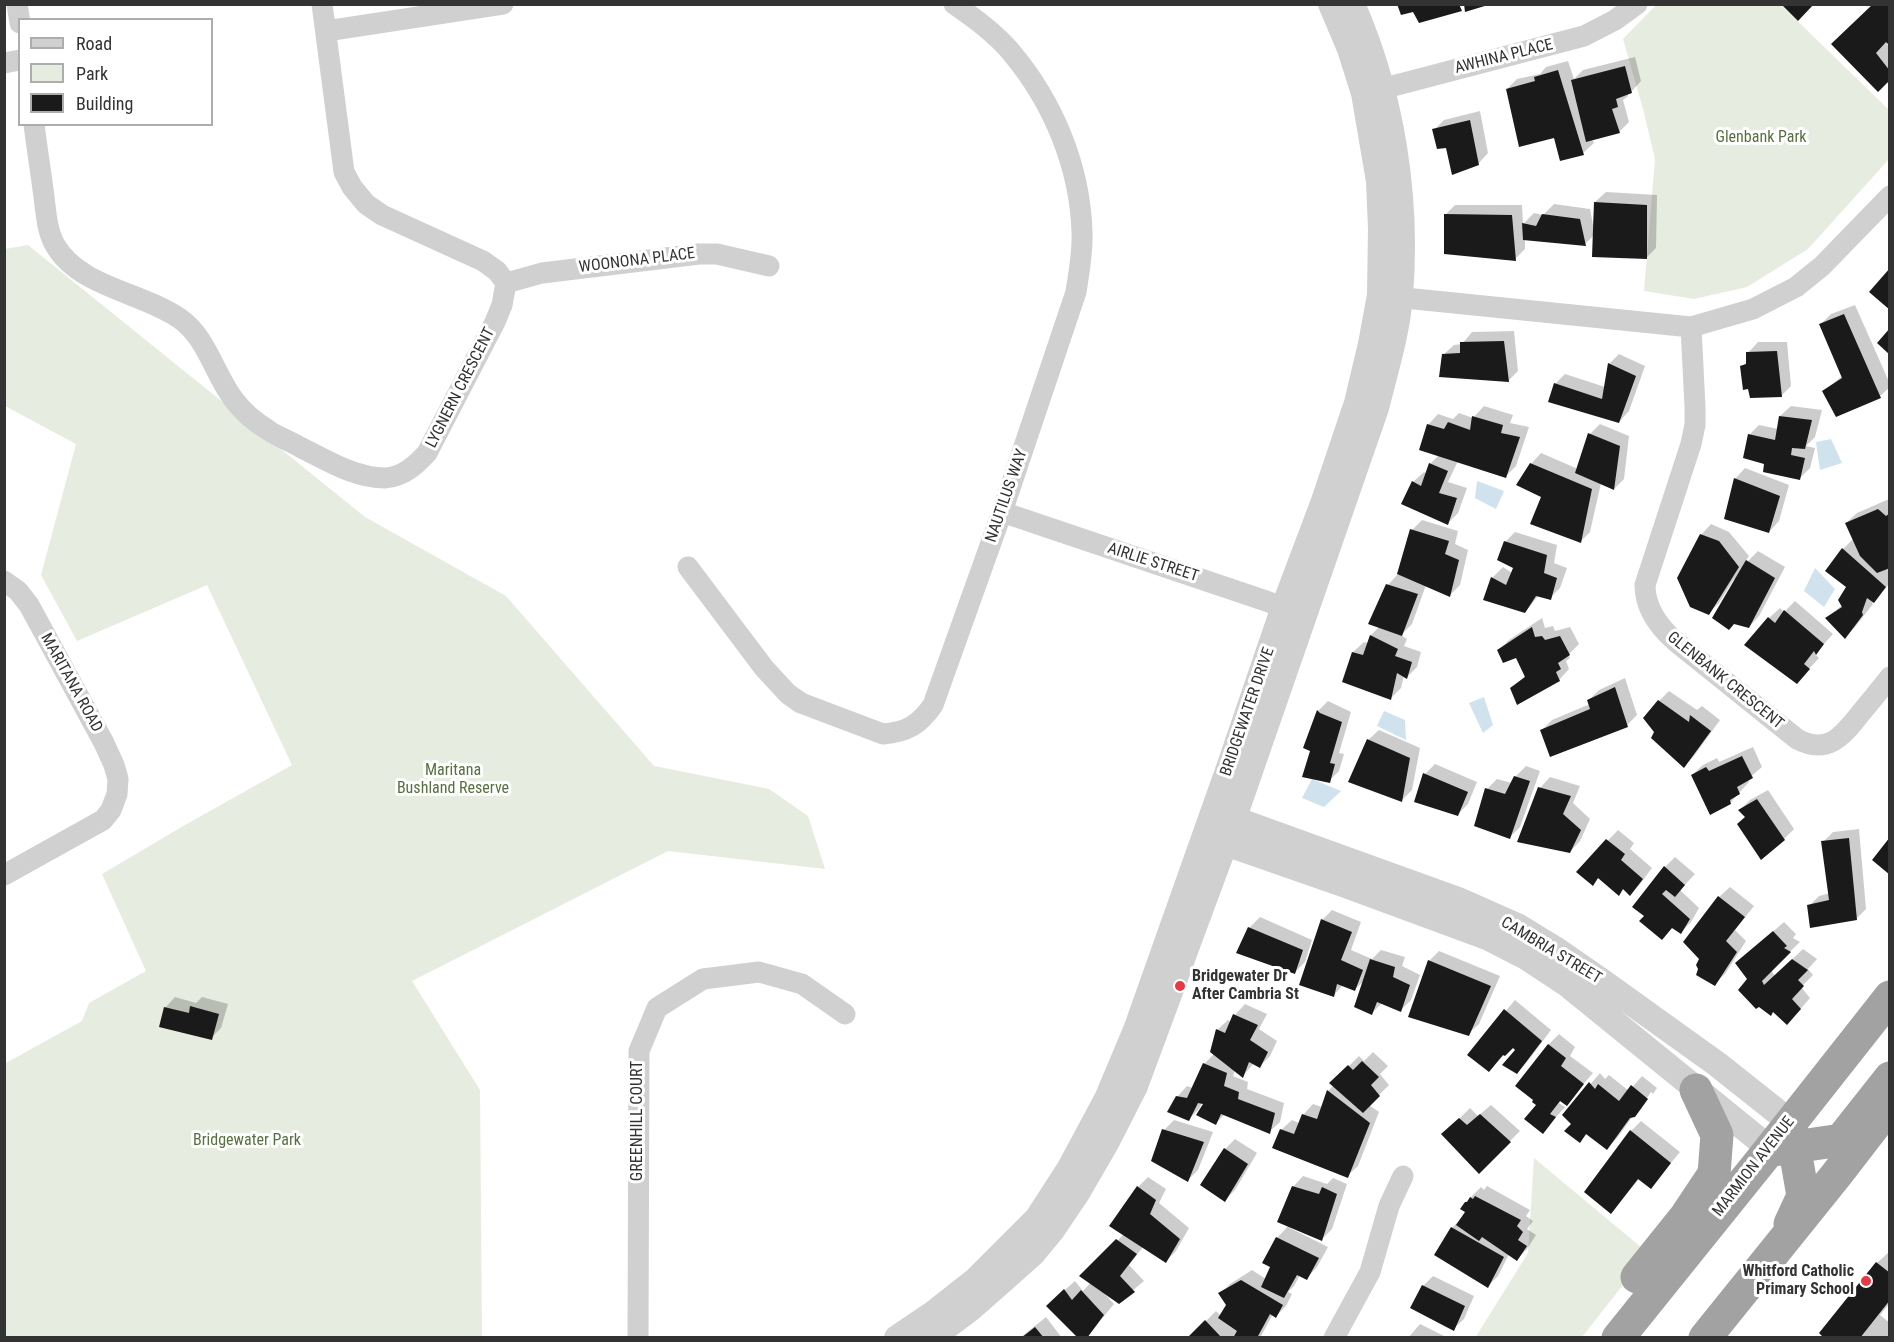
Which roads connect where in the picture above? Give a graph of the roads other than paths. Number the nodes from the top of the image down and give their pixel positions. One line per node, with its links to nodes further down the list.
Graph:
1 (322, 4): 7 (street)
2 (503, 4): 7 (street)
3 (954, 4): 15 (street, NAUTILUS WAY)
4 (1331, 4): 8 (street, BRIDGEWATER DRIVE)
5 (1352, 4): 8 (street, BRIDGEWATER DRIVE)
6 (1637, 4): 8 (street, AWHINA PLACE)
7 (326, 31): 12 (street)
8 (1372, 91): 13 (street, BRIDGEWATER DRIVE)
9 (34, 126): 12 (street, LYGNERN CRESCENT)
10 (1890, 196): 14 (street)
11 (769, 266): 12 (street, WOONONA PLACE)
12 (506, 283)
13 (1390, 296): 14 (street); 18 (street, BRIDGEWATER DRIVE)
14 (1691, 327): 19 (street, GLENBANK CRESCENT)
15 (1002, 512): 16 (street, NAUTILUS WAY); 18 (street, AIRLIE STREET)
16 (688, 567)
17 (4, 581): 22 (street, MARITANA ROAD)
18 (1293, 611): 20 (street, BRIDGEWATER DRIVE)
19 (1890, 677)
20 (1223, 815): 21 (street, BRIDGEWATER DRIVE); 28 (street, CAMBRIA STREET)
21 (1215, 839): 26 (street, CAMBRIA STREET); 32 (street, BRIDGEWATER DRIVE); 33 (street, BRIDGEWATER DRIVE)
22 (4, 875)
23 (1890, 997): 28 (highway, MARMION AVENUE)
24 (845, 1014): 31 (street, GREENHILL COURT)
25 (1890, 1078): 28 (highway)
26 (1696, 1090): 28 (street, CAMBRIA STREET); 35 (highway)
27 (1890, 1105): 30 (highway)
28 (1782, 1142): 30 (highway); 36 (highway, MARMION AVENUE)
29 (1403, 1176): 34 (street)
30 (1778, 1248): 37 (highway)
31 (638, 1338)
32 (897, 1338)
33 (932, 1338)
34 (1334, 1338)
35 (1608, 1338)
36 (1618, 1338)
37 (1706, 1338)

